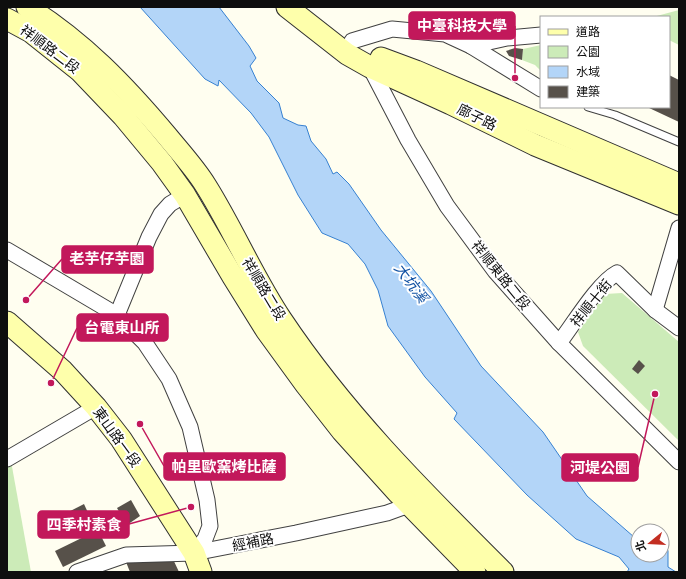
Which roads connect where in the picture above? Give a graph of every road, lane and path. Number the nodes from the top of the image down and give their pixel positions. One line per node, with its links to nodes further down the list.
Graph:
1 (27, 7): 25 (street, 祥順路二段)
2 (287, 7): 7 (street, 廍子路)
3 (306, 7): 7 (street, 廍子路)
4 (7, 19): 13 (street, 祥順路二段)
5 (540, 34): 6 (street)
6 (471, 46): 7 (street); 9 (street)
7 (350, 48): 8 (street, 廍子路)
8 (374, 62): 12 (street, 廍子路); 14 (street, 廍子路); 21 (street, 祥順東路二段)
9 (540, 89)
10 (591, 108): 11 (lane)
11 (679, 142)
12 (679, 184)
13 (185, 195): 18 (street); 25 (street, 祥順路二段)
14 (679, 204)
15 (679, 228): 17 (street)
16 (7, 250): 18 (street)
17 (655, 310): 20 (street, 祥順十街); 21 (street, 祥順十街)
18 (117, 315): 26 (street)
19 (7, 322): 22 (street, 東山路一段)
20 (679, 328)
21 (559, 343): 24 (street, 祥順東路二段)
22 (96, 407): 23 (street); 26 (street, 東山路一段)
23 (7, 459)
24 (679, 462)
25 (416, 499): 26 (street, 經補路); 28 (street, 祥順路二段); 29 (street, 祥順路二段)
26 (197, 563): 27 (street, 經補路)
27 (77, 572)
28 (475, 572)
29 (503, 572)

